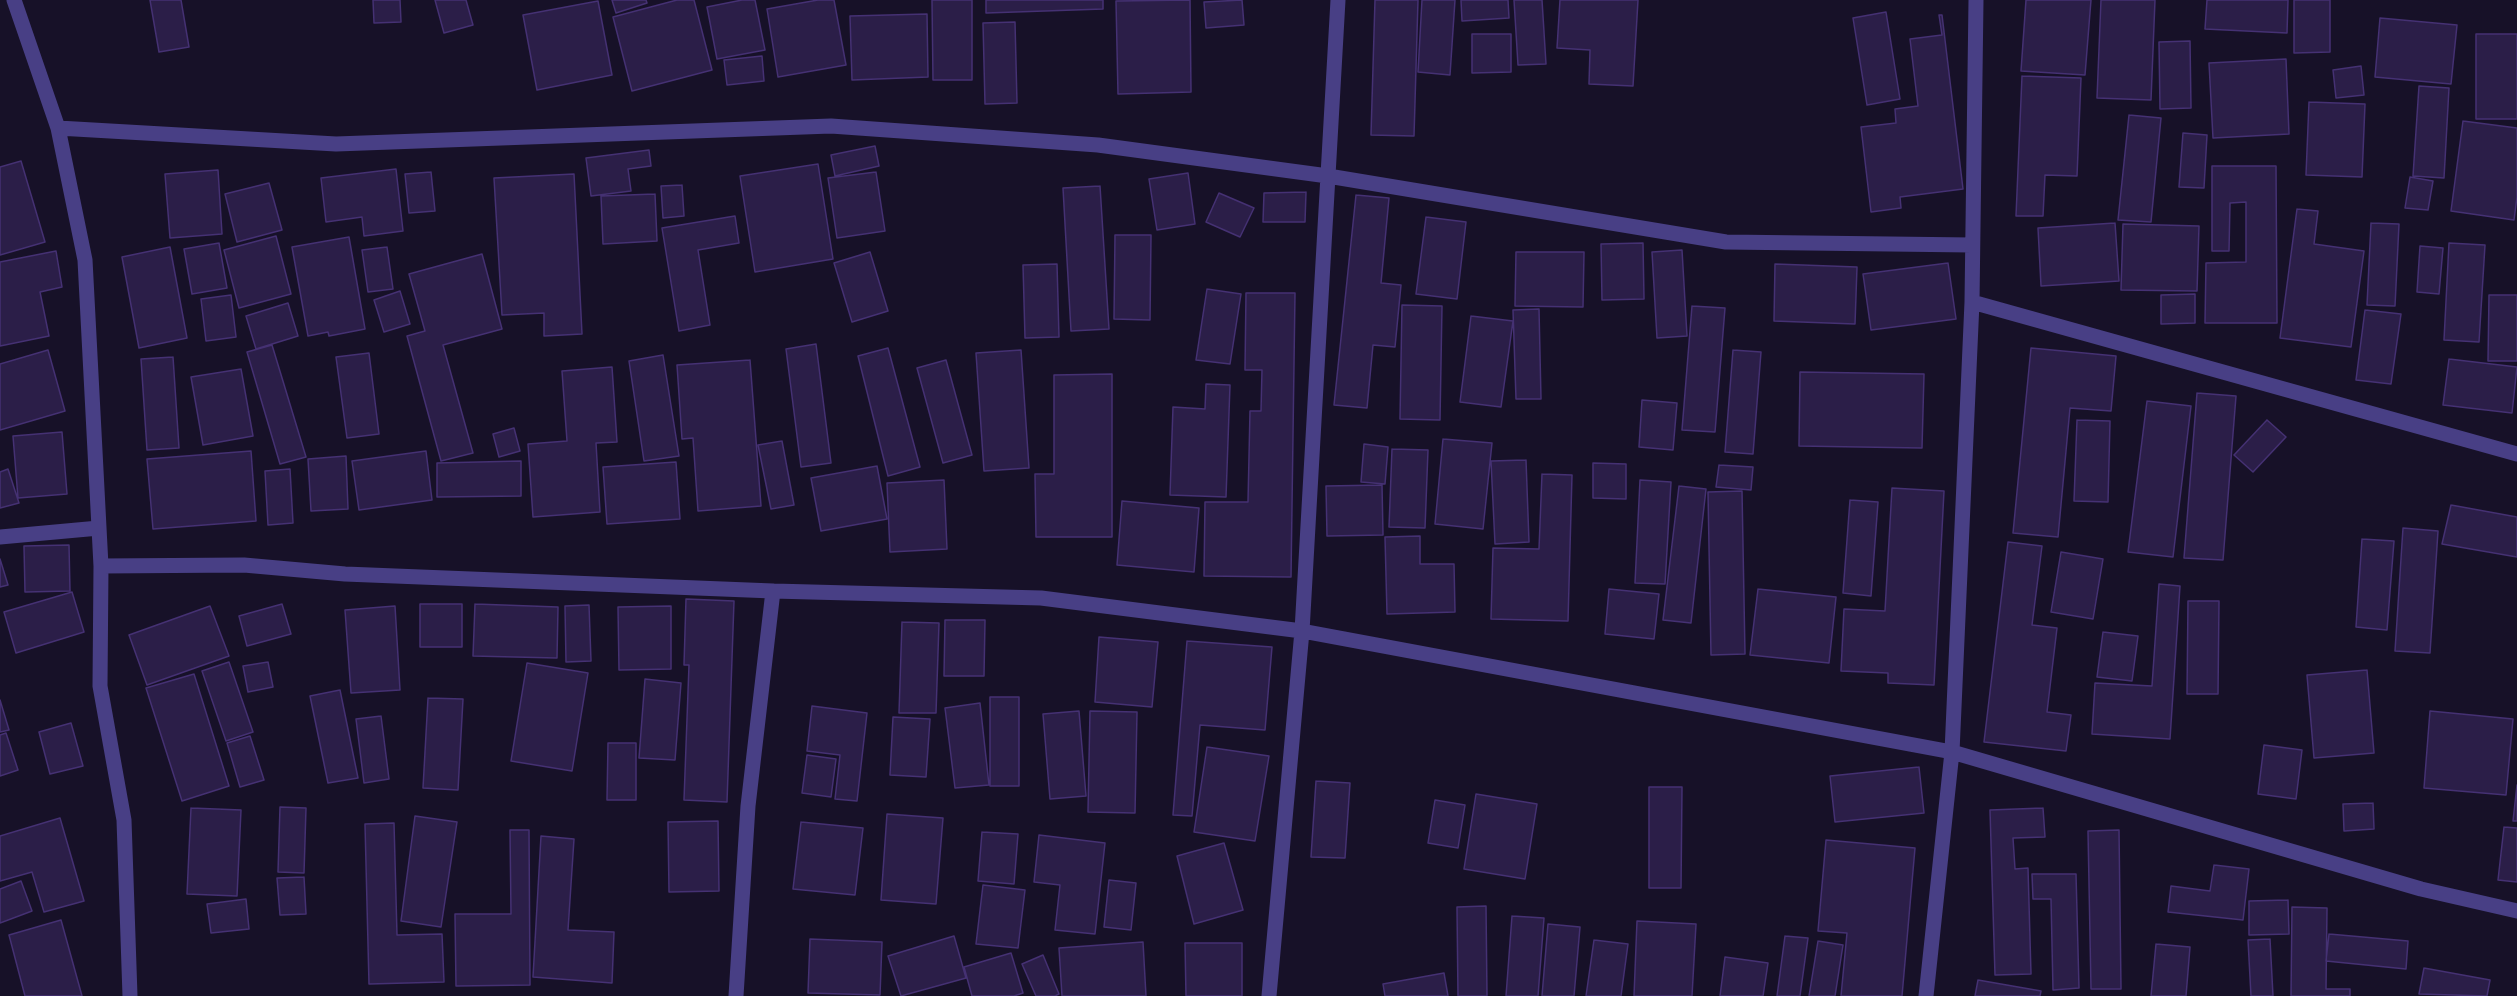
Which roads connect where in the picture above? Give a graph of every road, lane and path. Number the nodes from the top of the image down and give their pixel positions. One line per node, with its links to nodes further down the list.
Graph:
1 (14, 0): 4 (street)
2 (1338, 0): 5 (street)
3 (1976, 0): 6 (street)
4 (58, 128): 5 (street); 9 (street)
5 (1328, 176): 6 (street); 13 (street)
6 (1972, 246): 7 (street)
7 (1972, 302): 8 (street); 14 (street)
8 (2517, 454)
9 (99, 528): 10 (street); 11 (street)
10 (0, 537)
11 (101, 566): 12 (street); 16 (street)
12 (773, 591): 13 (street); 17 (street)
13 (1302, 630): 14 (street); 18 (street)
14 (1952, 752): 15 (street); 19 (street)
15 (2517, 912)
16 (130, 996)
17 (736, 996)
18 (1269, 996)
19 (1926, 996)

